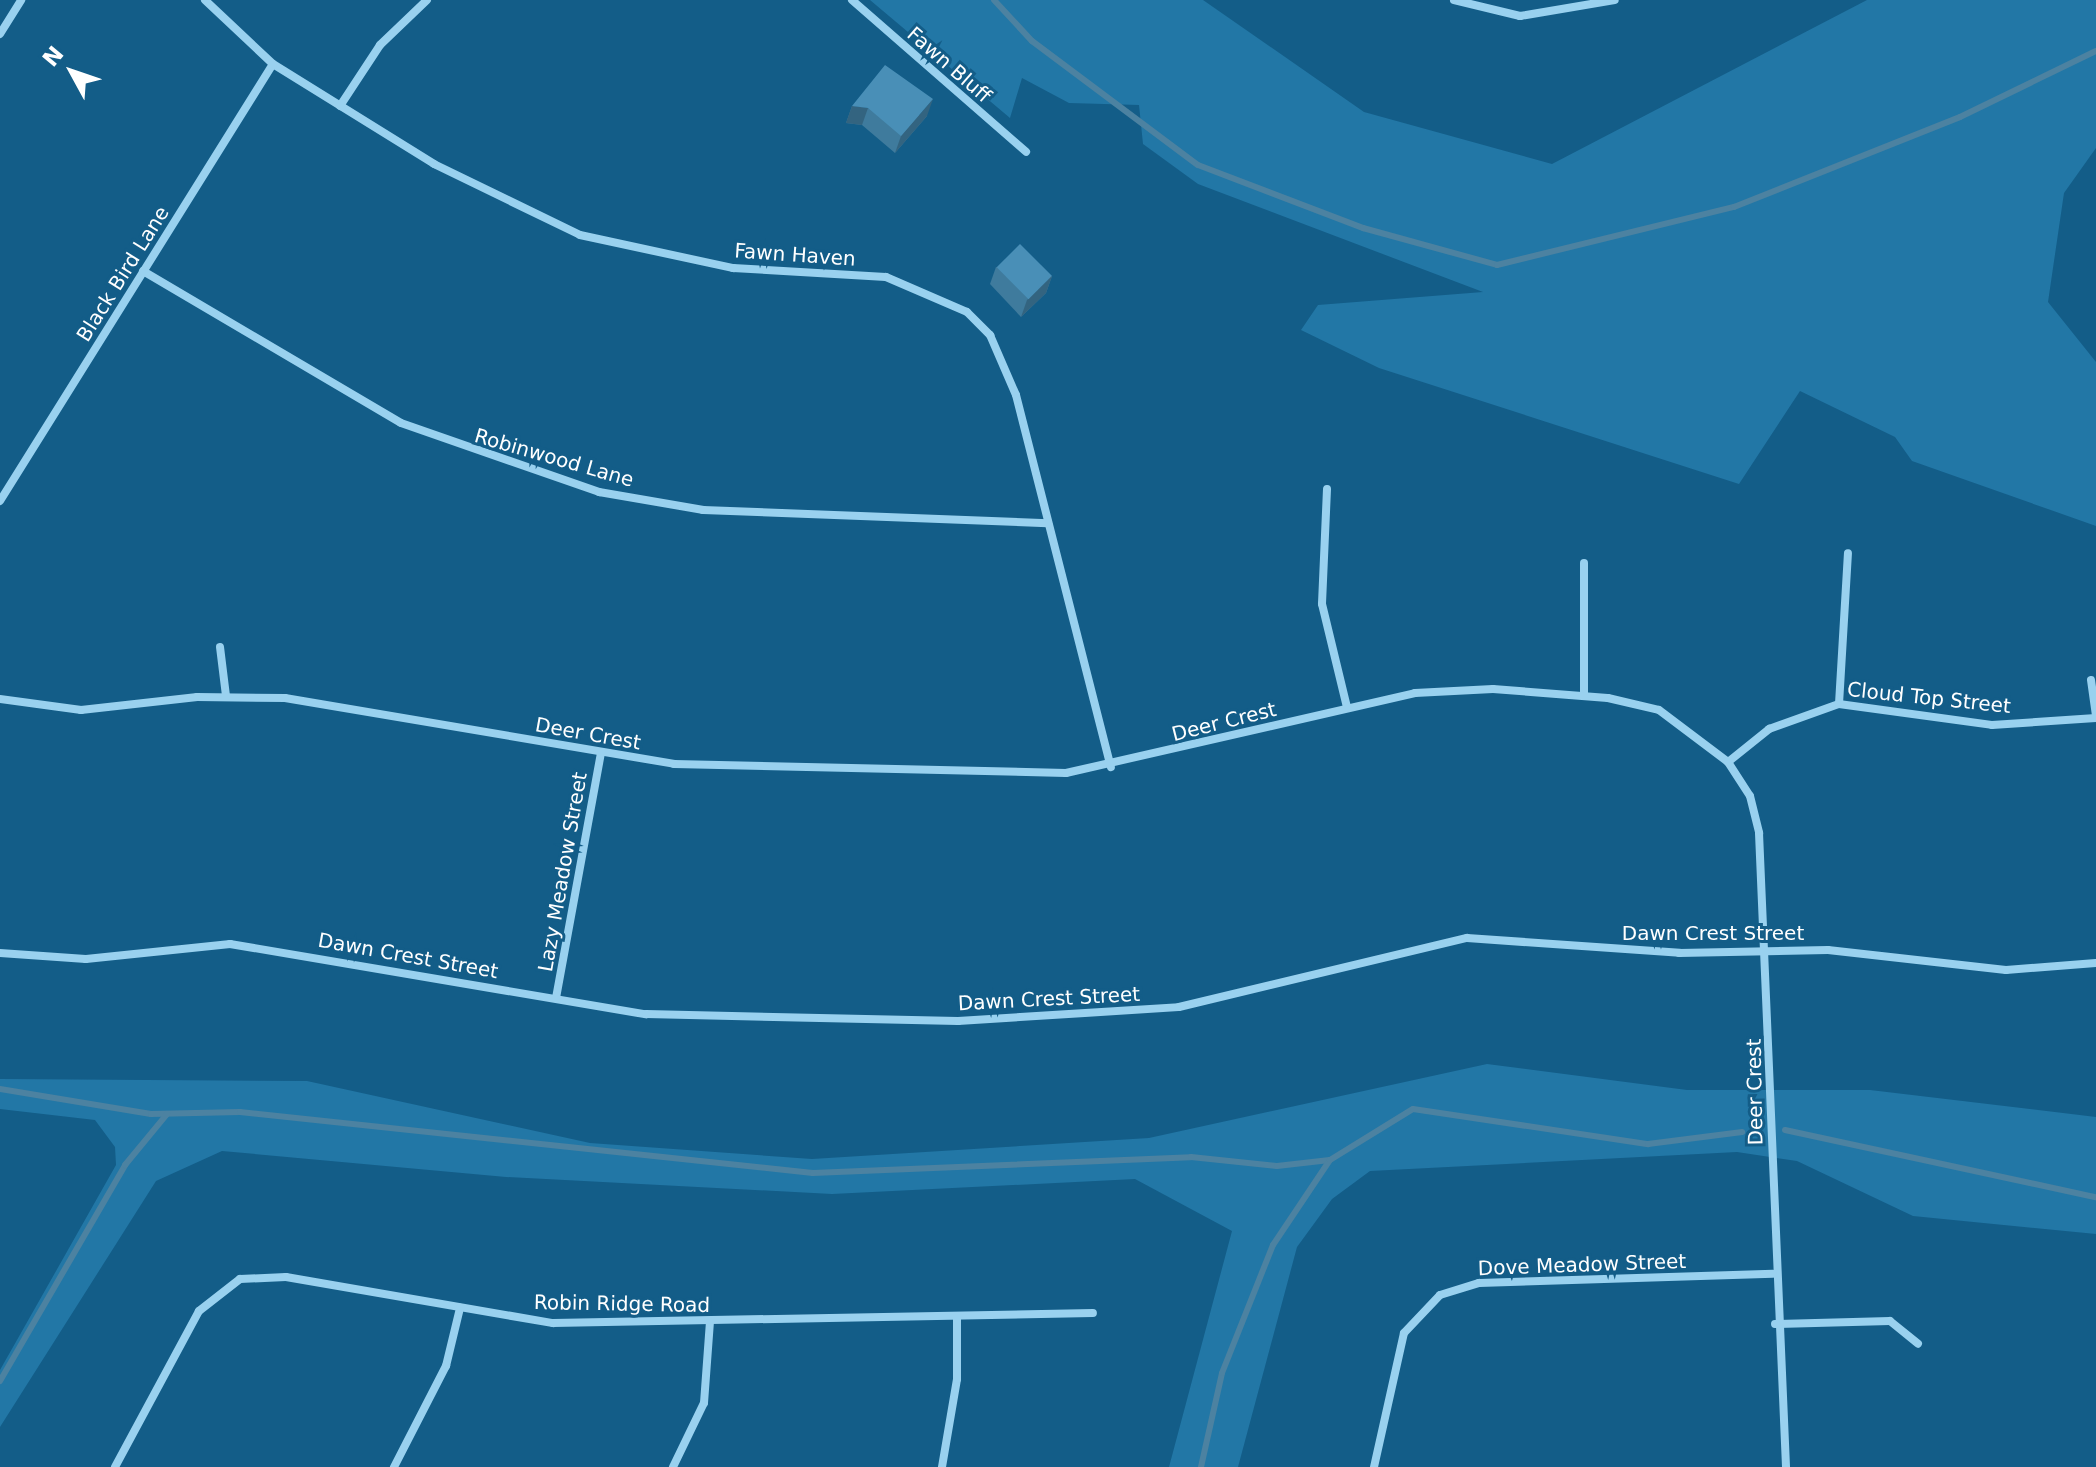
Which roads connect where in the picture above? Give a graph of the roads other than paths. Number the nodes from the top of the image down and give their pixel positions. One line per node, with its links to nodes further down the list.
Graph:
1 (21, 0): 7 (street)
2 (205, 0): 8 (street, Fawn Haven)
3 (427, 0): 9 (street)
4 (852, 0): 10 (street, Fawn Bluff)
5 (1454, 0): 6 (street)
6 (1615, 0)
7 (0, 34)
8 (273, 64): 9 (street, Fawn Haven); 11 (street, Black Bird Lane)
9 (340, 106): 14 (street, Fawn Haven)
10 (1026, 152)
11 (143, 271): 13 (street, Black Bird Lane); 14 (street, Robinwood Lane)
12 (1327, 489): 23 (street)
13 (0, 501)
14 (1048, 523): 27 (street, Fawn Haven)
15 (1848, 553): 22 (street)
16 (1584, 563): 20 (street)
17 (220, 647): 19 (street)
18 (2091, 680): 24 (street)
19 (226, 696): 21 (street, Deer Crest); 25 (street, Deer Crest)
20 (1584, 696): 23 (street, Deer Crest); 26 (street, Deer Crest)
21 (0, 699)
22 (1839, 704): 24 (street, Cloud Top Street); 26 (street, Cloud Top Street)
23 (1347, 707): 27 (street, Deer Crest)
24 (2096, 718)
25 (601, 752): 27 (street, Deer Crest); 31 (street, Lazy Meadow Street)
26 (1728, 762): 28 (street, Deer Crest)
27 (1111, 767)
28 (1769, 951): 30 (street, Dawn Crest Street); 31 (street, Dawn Crest Street); 32 (street, Deer Crest)
29 (0, 953): 31 (street, Dawn Crest Street)
30 (2096, 963)
31 (556, 998)
32 (1773, 1274): 37 (street, Deer Crest); 43 (street, Dove Meadow Street)
33 (460, 1308): 36 (street, Robin Ridge Road); 39 (street, Robin Ridge Road); 40 (street)
34 (1093, 1313): 35 (street, Robin Ridge Road)
35 (957, 1316): 36 (street, Robin Ridge Road); 42 (street)
36 (710, 1322): 41 (street)
37 (1775, 1324): 38 (street); 44 (street, Deer Crest)
38 (1918, 1344)
39 (115, 1467)
40 (394, 1467)
41 (673, 1467)
42 (942, 1467)
43 (1374, 1467)
44 (1786, 1467)

